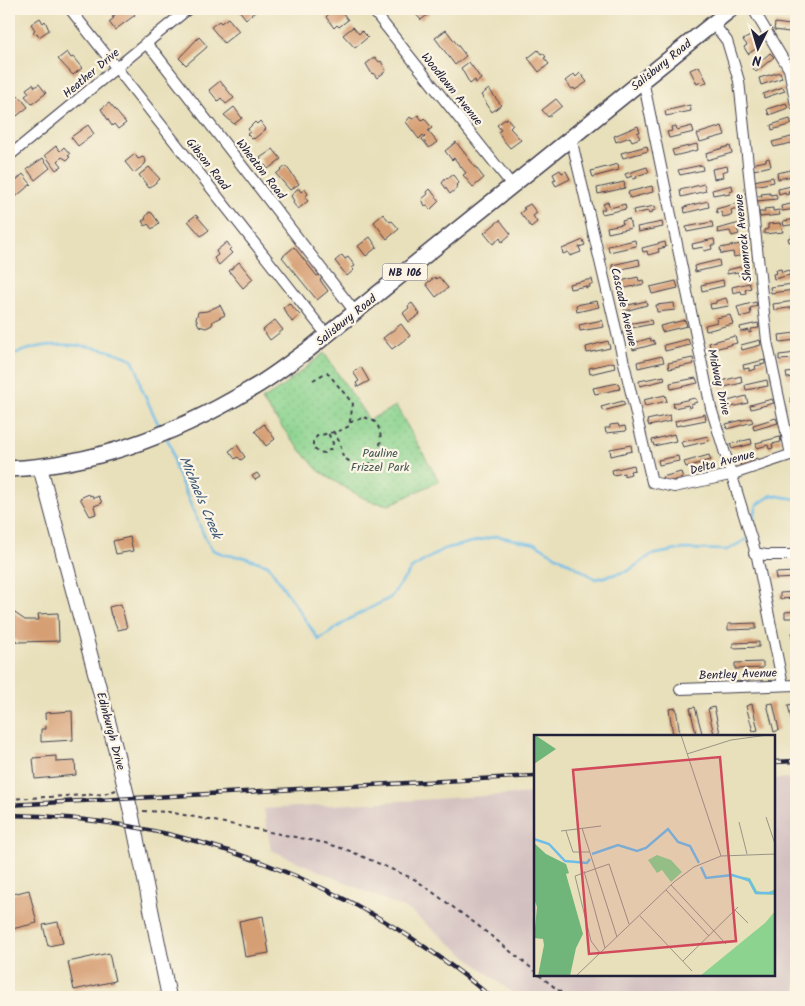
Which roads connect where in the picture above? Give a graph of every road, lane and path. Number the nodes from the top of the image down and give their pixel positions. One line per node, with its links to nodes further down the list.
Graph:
1 (70, 9): 8 (street, Gibson Road)
2 (188, 9): 7 (street, Heather Drive)
3 (372, 9): 13 (street, Woodlawn Avenue)
4 (731, 9): 6 (main road, Salisbury Road / NB 106)
5 (753, 9): 10 (street)
6 (714, 22): 9 (main road, Salisbury Road / NB 106); 20 (street, Shamrock Avenue)
7 (146, 43): 8 (street, Heather Drive); 14 (street, Wheaton Road)
8 (118, 68): 12 (street, Heather Drive); 15 (street, Gibson Road)
9 (643, 80): 11 (main road, Salisbury Road / NB 106); 23 (street, Midway Drive)
10 (796, 105)
11 (571, 138): 13 (main road, Salisbury Road / NB 106); 24 (street, Cascade Avenue)
12 (9, 156)
13 (512, 185): 14 (main road, Salisbury Road / NB 106)
14 (355, 312): 15 (main road, Salisbury Road / NB 106)
15 (326, 334): 21 (main road, Salisbury Road / NB 106)
16 (313, 380): 17 (path)
17 (349, 423): 18 (path); 18 (path)
18 (334, 432): 19 (path)
19 (328, 433): 19 (path)
20 (794, 454): 23 (street, Delta Avenue)
21 (40, 467): 22 (main road, Salisbury Road / NB 106); 30 (street, Edinburgh Drive)
22 (9, 468)
23 (730, 475): 24 (street, Delta Avenue); 25 (street, Midway Drive)
24 (652, 482)
25 (754, 553): 26 (street); 27 (street, Midway Drive)
26 (796, 555)
27 (783, 685): 28 (street, Bentley Avenue); 29 (street, Bentley Avenue)
28 (796, 685)
29 (680, 689)
30 (125, 785): 31 (path); 32 (street, Edinburgh Drive)
31 (9, 799)
32 (131, 812): 33 (path); 35 (street, Edinburgh Drive)
33 (534, 970)
34 (540, 976): 36 (path)
35 (169, 997)
36 (567, 997)

